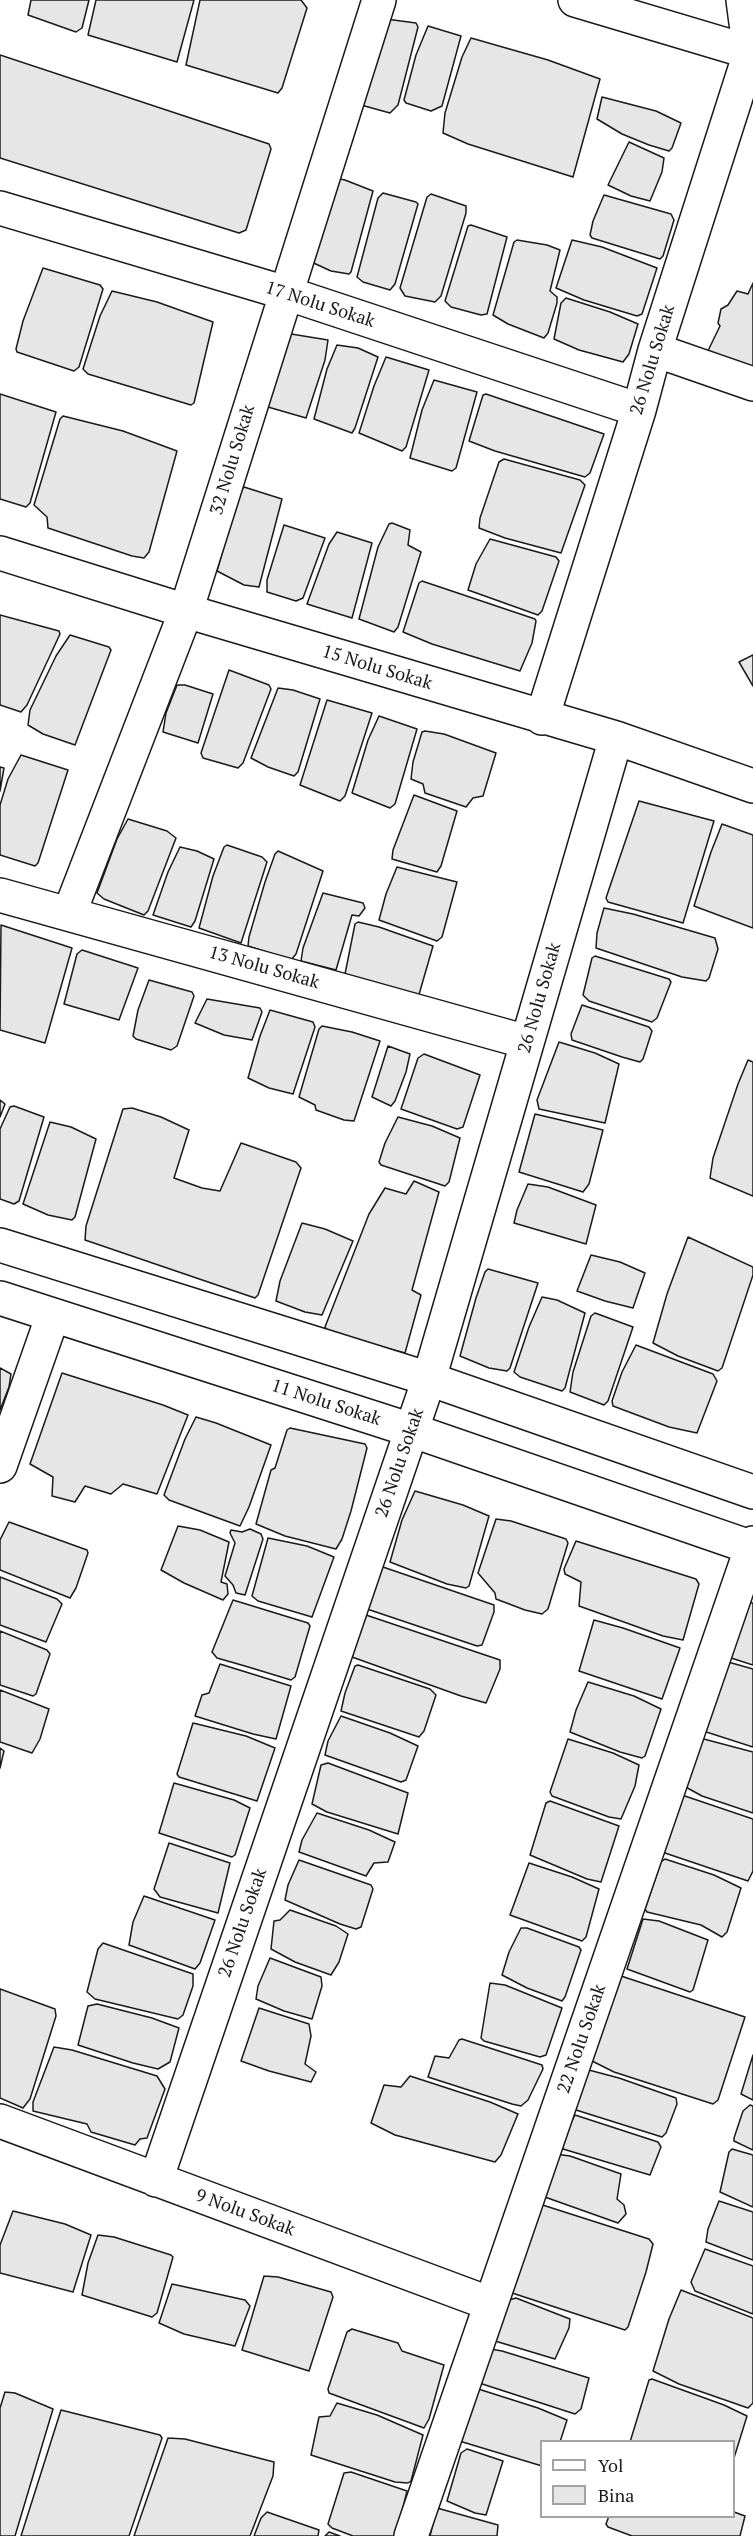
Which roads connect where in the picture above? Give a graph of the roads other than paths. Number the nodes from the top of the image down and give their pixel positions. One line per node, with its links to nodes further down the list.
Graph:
1 (379, 0): 6 (street, 32 Nolu Sokak)
2 (575, 0): 4 (street)
3 (743, 0): 4 (street, 26 Nolu Sokak)
4 (752, 53): 7 (street, 26 Nolu Sokak)
5 (0, 208): 6 (street, 17 Nolu Sokak)
6 (286, 294): 9 (street, 17 Nolu Sokak); 11 (street, 32 Nolu Sokak)
7 (655, 350): 8 (street); 9 (street, 26 Nolu Sokak)
8 (753, 384)
9 (639, 410): 12 (street, 26 Nolu Sokak)
10 (0, 553): 11 (street, 15 Nolu Sokak)
11 (186, 611): 12 (street, 15 Nolu Sokak); 16 (street, 32 Nolu Sokak)
12 (542, 718): 13 (street, 15 Nolu Sokak)
13 (616, 738): 14 (street, 15 Nolu Sokak); 17 (street, 26 Nolu Sokak)
14 (753, 786)
15 (0, 895): 16 (street, 13 Nolu Sokak)
16 (69, 914): 17 (street, 13 Nolu Sokak)
17 (527, 1041): 21 (street, 26 Nolu Sokak)
18 (0, 1245): 21 (street)
19 (0, 1298): 20 (street, 11 Nolu Sokak)
20 (53, 1315): 22 (street, 11 Nolu Sokak); 23 (street)
21 (429, 1379): 22 (street, 26 Nolu Sokak); 24 (street)
22 (411, 1430): 25 (street, 11 Nolu Sokak); 27 (street, 26 Nolu Sokak)
23 (0, 1466)
24 (753, 1492)
25 (753, 1546): 28 (street, 22 Nolu Sokak)
26 (0, 2121): 27 (street, 9 Nolu Sokak)
27 (156, 2180): 28 (street, 9 Nolu Sokak)
28 (490, 2304): 29 (street, 22 Nolu Sokak)
29 (411, 2536)

